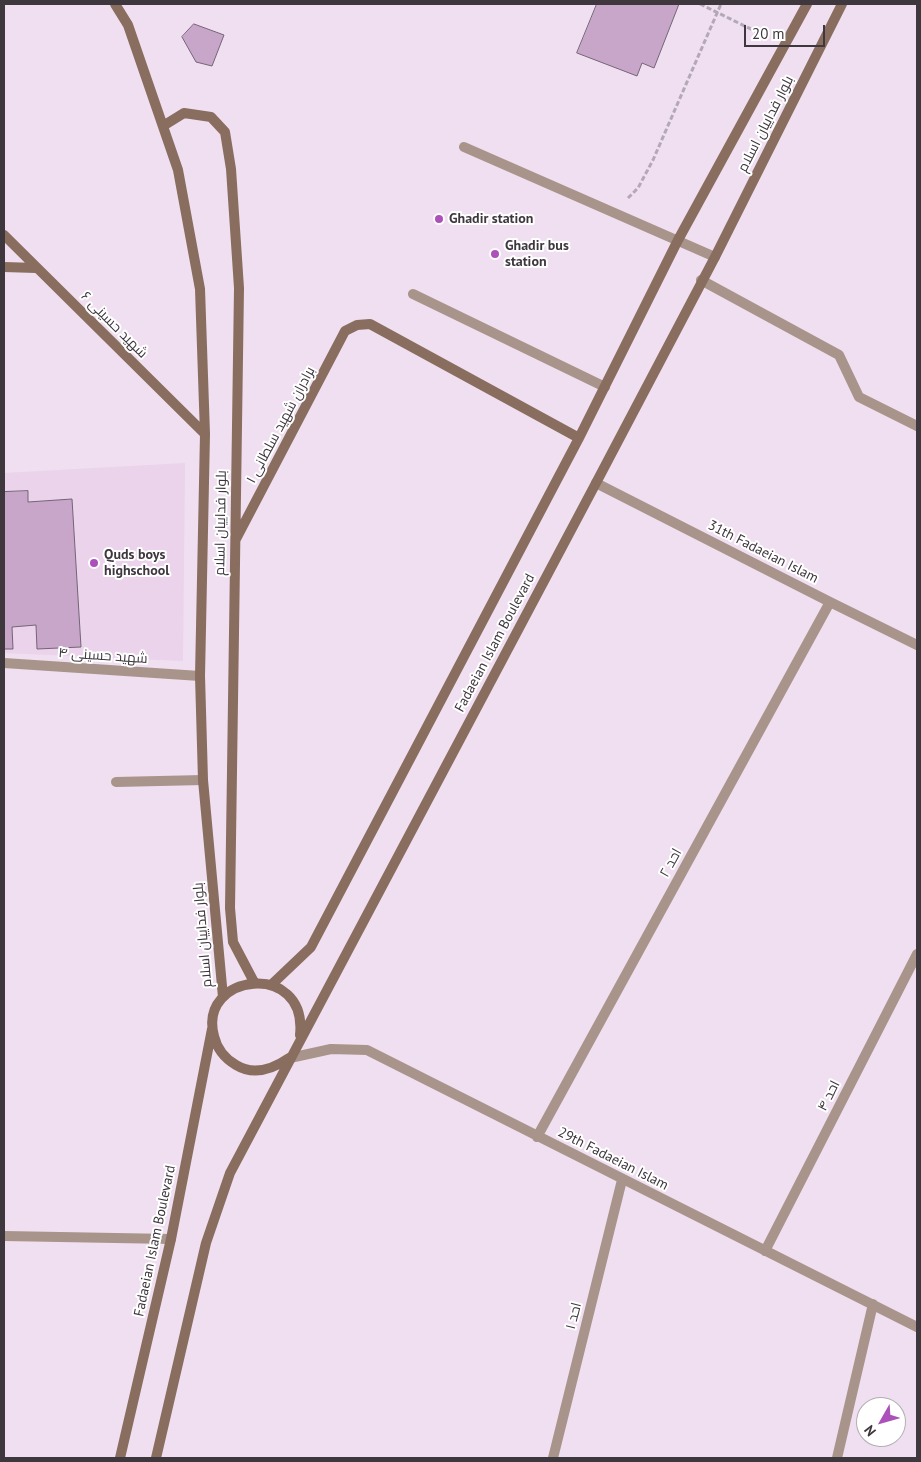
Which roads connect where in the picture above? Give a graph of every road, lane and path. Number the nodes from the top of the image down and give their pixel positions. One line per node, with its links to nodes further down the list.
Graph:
1 (115, 4): 8 (main road, بلوار فداییان اسلام)
2 (700, 4): 6 (path)
3 (721, 4): 6 (path)
4 (807, 4): 7 (main road, بلوار فداییان اسلام)
5 (842, 4): 13 (main road, بلوار فداییان اسلام)
6 (718, 11): 7 (path); 10 (path)
7 (786, 46): 12 (main road, بلوار فداییان اسلام)
8 (163, 126): 20 (main road, بلوار فداییان اسلام); 23 (main road, بلوار فداییان اسلام)
9 (464, 147): 10 (street)
10 (613, 211): 12 (street)
11 (4, 235): 15 (main road, شهید حسینی ۶)
12 (678, 240): 13 (street); 18 (main road, Fadaeian Islam Boulevard)
13 (714, 257): 16 (main road, Fadaeian Islam Boulevard)
14 (4, 267): 15 (main road)
15 (36, 268): 20 (main road, شهید حسینی ۶)
16 (702, 280): 19 (street); 22 (main road, Fadaeian Islam Boulevard)
17 (413, 294): 18 (street)
18 (605, 387): 21 (main road, Fadaeian Islam Boulevard)
19 (917, 426)
20 (205, 434): 27 (main road, بلوار فداییان اسلام)
21 (579, 438): 23 (main road, برادران شهید سلطانی ۱); 32 (main road, Fadaeian Islam Boulevard)
22 (596, 483): 24 (street, 31th Fadaeian Islam); 35 (main road, Fadaeian Islam Boulevard)
23 (234, 542): 31 (main road, بلوار فداییان اسلام)
24 (830, 602): 25 (street, 31th Fadaeian Islam); 37 (street, احد ۲)
25 (917, 644)
26 (4, 663): 27 (street, شهید حسینی ۴)
27 (200, 676): 28 (main road, بلوار فداییان اسلام)
28 (203, 780): 29 (street); 33 (main road, بلوار فداییان اسلام)
29 (116, 782)
30 (917, 954): 41 (street, احد ۴)
31 (254, 982): 32 (main road); 33 (main road)
32 (271, 985): 35 (main road)
33 (223, 997): 34 (main road)
34 (212, 1029): 36 (main road); 40 (main road, Fadaeian Islam Boulevard)
35 (299, 1042): 36 (main road)
36 (290, 1058): 37 (street, 29th Fadaeian Islam); 45 (main road)
37 (536, 1137): 38 (street, 29th Fadaeian Islam)
38 (622, 1180): 41 (street, 29th Fadaeian Islam); 46 (street, احد ۱)
39 (4, 1236): 40 (street)
40 (171, 1239): 44 (main road, Fadaeian Islam Boulevard)
41 (765, 1251): 42 (street, 29th Fadaeian Islam)
42 (873, 1304): 43 (street, 29th Fadaeian Islam); 47 (street)
43 (917, 1326)
44 (120, 1458)
45 (156, 1458)
46 (553, 1458)
47 (837, 1458)

